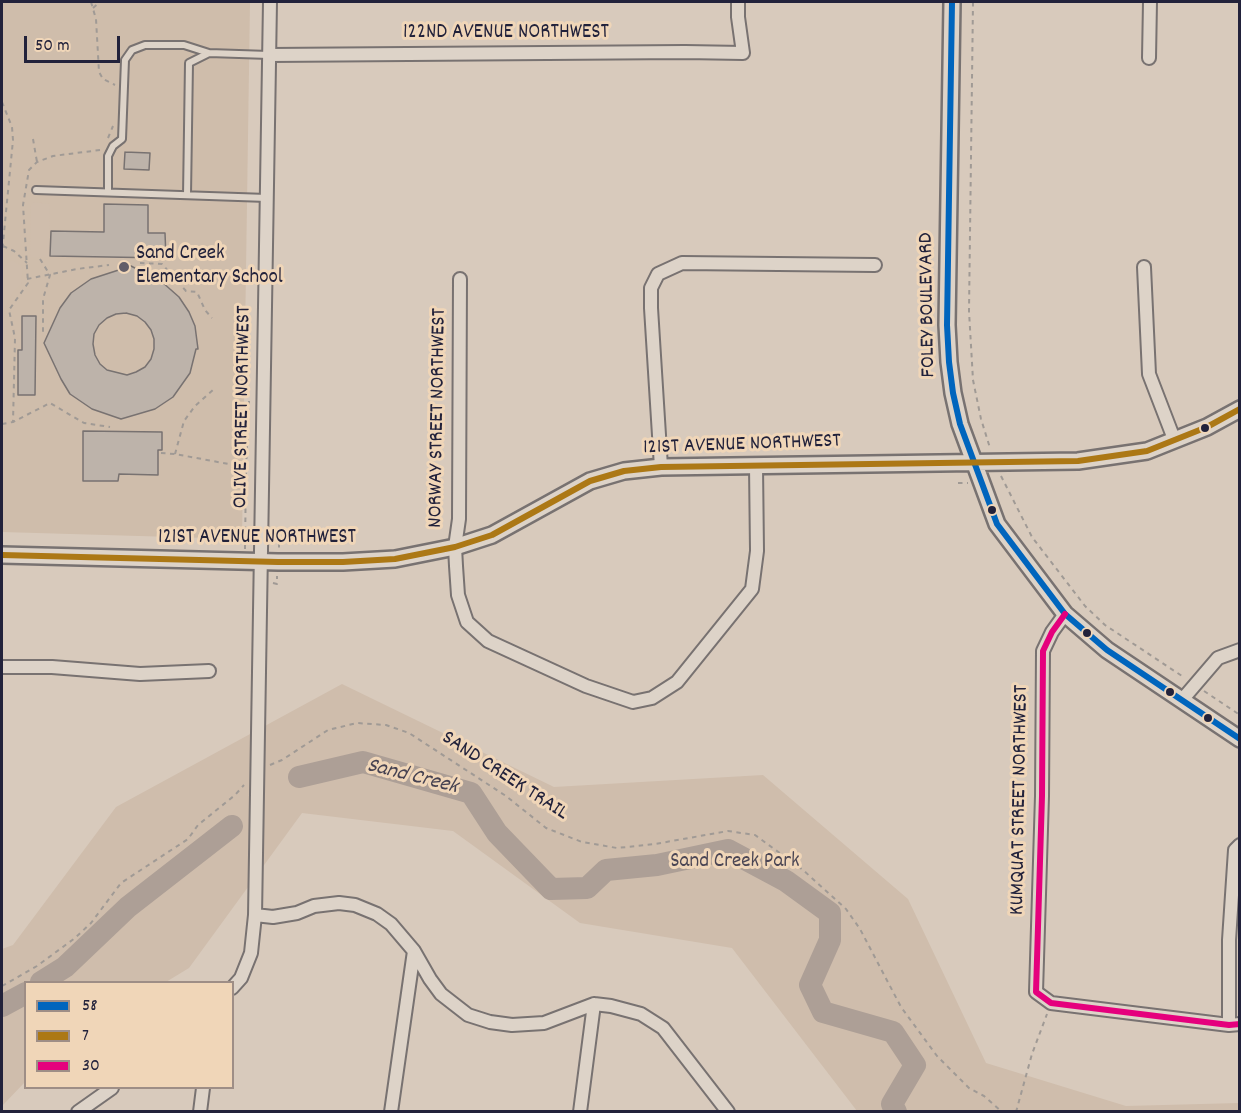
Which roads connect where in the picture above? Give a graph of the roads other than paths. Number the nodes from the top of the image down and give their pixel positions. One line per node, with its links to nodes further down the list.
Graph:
1 (270, 2): 6 (street, OLIVE STREET NORTHWEST)
2 (738, 2): 6 (street, 122ND AVENUE NORTHWEST)
3 (952, 2): 17 (street, FOLEY BOULEVARD)
4 (1150, 2): 7 (street)
5 (209, 53): 6 (lane); 9 (lane); 10 (lane)
6 (270, 55): 11 (street, OLIVE STREET NORTHWEST)
7 (1149, 58)
8 (36, 190): 9 (lane)
9 (108, 192): 10 (lane)
10 (187, 195): 11 (lane)
11 (268, 198): 22 (street, OLIVE STREET NORTHWEST)
12 (875, 265): 19 (street)
13 (1144, 267): 16 (street)
14 (460, 279): 20 (street, NORWAY STREET NORTHWEST)
15 (1239, 409): 16 (street, 121ST AVENUE NORTHWEST)
16 (1174, 439): 17 (street, 121ST AVENUE NORTHWEST)
17 (974, 463): 18 (street, 121ST AVENUE NORTHWEST); 23 (street, FOLEY BOULEVARD)
18 (756, 466): 19 (street, 121ST AVENUE NORTHWEST); 20 (street, NORWAY STREET NORTHWEST)
19 (661, 468): 20 (street, 121ST AVENUE NORTHWEST)
20 (455, 547): 22 (street, 121ST AVENUE NORTHWEST)
21 (2, 555): 22 (street, 121ST AVENUE NORTHWEST)
22 (262, 561): 30 (street, OLIVE STREET NORTHWEST)
23 (1065, 614): 27 (street, FOLEY BOULEVARD); 34 (street, KUMQUAT STREET NORTHWEST)
24 (1239, 650): 27 (street)
25 (2, 667): 26 (street)
26 (209, 672)
27 (1182, 700): 28 (street, FOLEY BOULEVARD)
28 (1239, 739)
29 (1239, 845): 34 (street)
30 (255, 915): 31 (street); 32 (street, OLIVE STREET NORTHWEST)
31 (414, 951): 33 (street); 39 (street)
32 (234, 986)
33 (594, 1005): 40 (street); 41 (street)
34 (1234, 1024)
35 (111, 1089): 37 (street)
36 (203, 1089): 38 (street)
37 (78, 1112)
38 (200, 1112)
39 (391, 1112)
40 (580, 1112)
41 (728, 1112)

